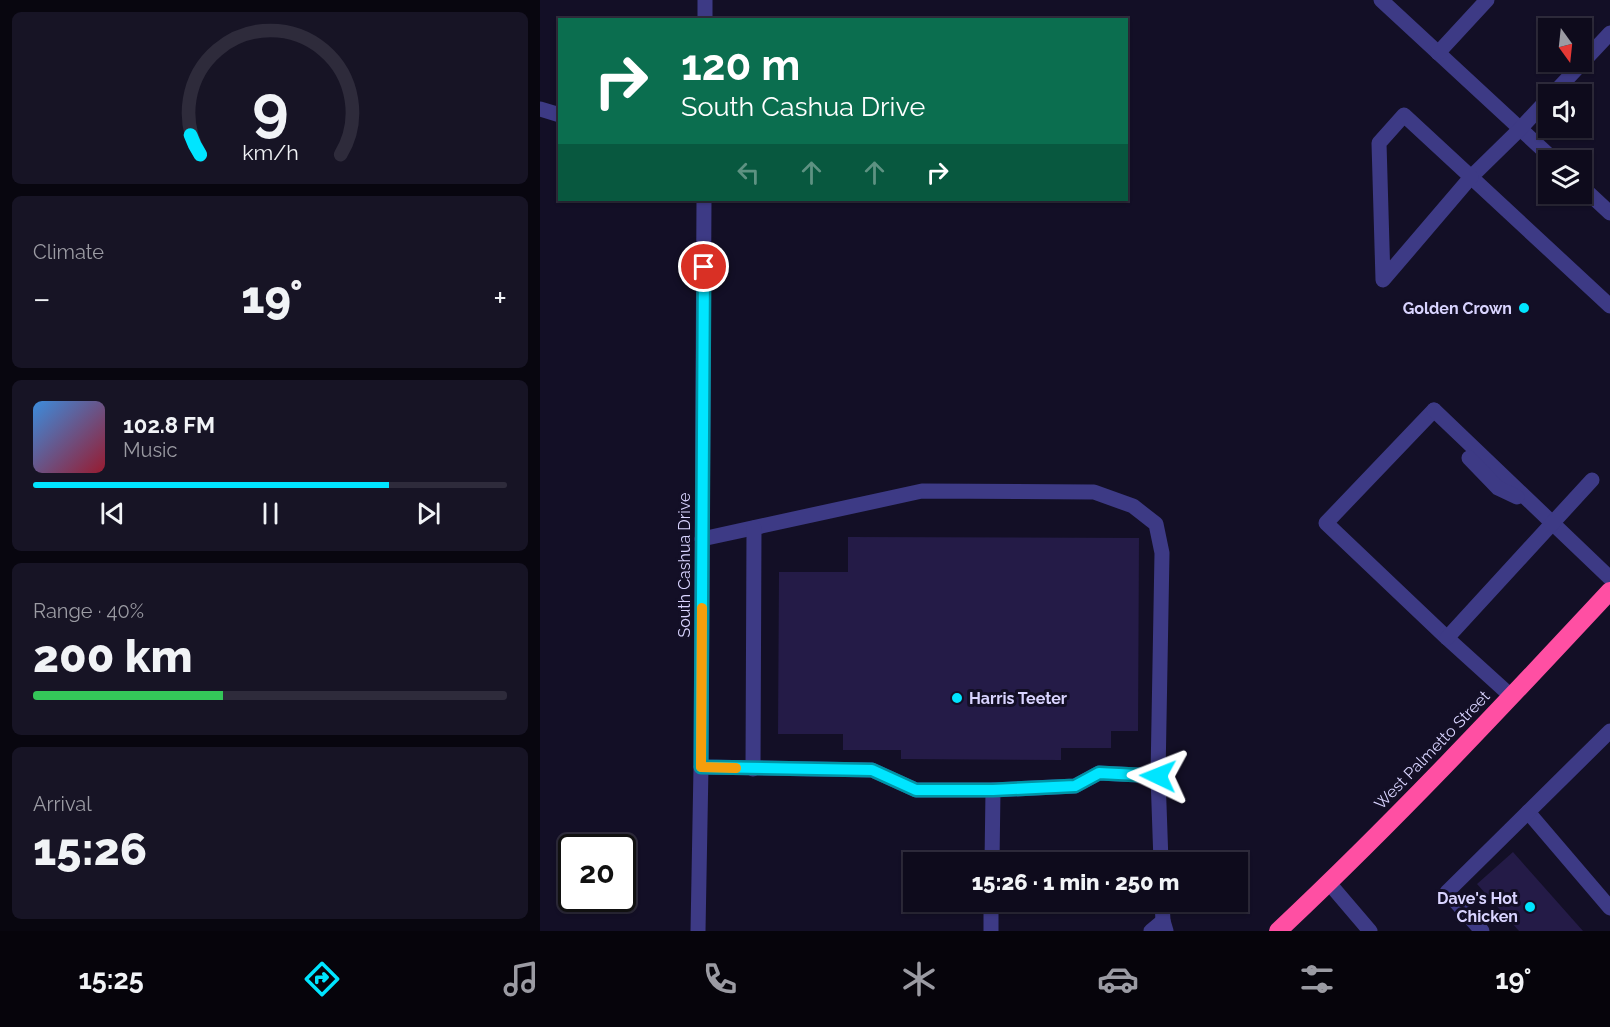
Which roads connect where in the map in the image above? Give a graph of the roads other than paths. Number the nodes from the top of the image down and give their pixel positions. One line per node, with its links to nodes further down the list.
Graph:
1 (705, 0): 4 (street)
2 (1381, 0): 6 (street)
3 (1487, 0): 6 (street)
4 (705, 18)
5 (1610, 33): 7 (street)
6 (1438, 53): 11 (street)
7 (1562, 84)
8 (540, 109): 10 (street)
9 (1538, 110): 11 (street)
10 (558, 114)
11 (1520, 129): 12 (street); 13 (street)
12 (1543, 150)
13 (1471, 177): 13 (street); 17 (street)
14 (1592, 196): 16 (street)
15 (704, 201): 21 (street, South Cashua Drive)
16 (1610, 213)
17 (1610, 306)
18 (1592, 480): 19 (street)
19 (1551, 523): 22 (street); 24 (street); 24 (street)
20 (754, 528): 21 (street); 28 (street); 29 (street)
21 (702, 538): 27 (street, South Cashua Drive)
22 (1610, 578)
23 (1610, 591): 25 (highway, West Palmetto Street)
24 (1447, 638): 25 (street)
25 (1511, 696): 34 (highway, West Palmetto Street)
26 (1610, 731): 31 (street)
27 (701, 767): 28 (street); 39 (street, South Cashua Drive)
28 (753, 769): 30 (street)
29 (1158, 776): 30 (street); 33 (street)
30 (993, 790): 32 (street)
31 (1528, 812): 35 (street); 43 (street)
32 (992, 852)
33 (1161, 852)
34 (1329, 883): 41 (highway, West Palmetto Street); 42 (street)
35 (1610, 908)
36 (991, 912): 40 (street)
37 (1161, 912): 38 (street)
38 (1160, 928)
39 (698, 931)
40 (991, 931)
41 (1278, 931)
42 (1370, 931)
43 (1482, 931)

